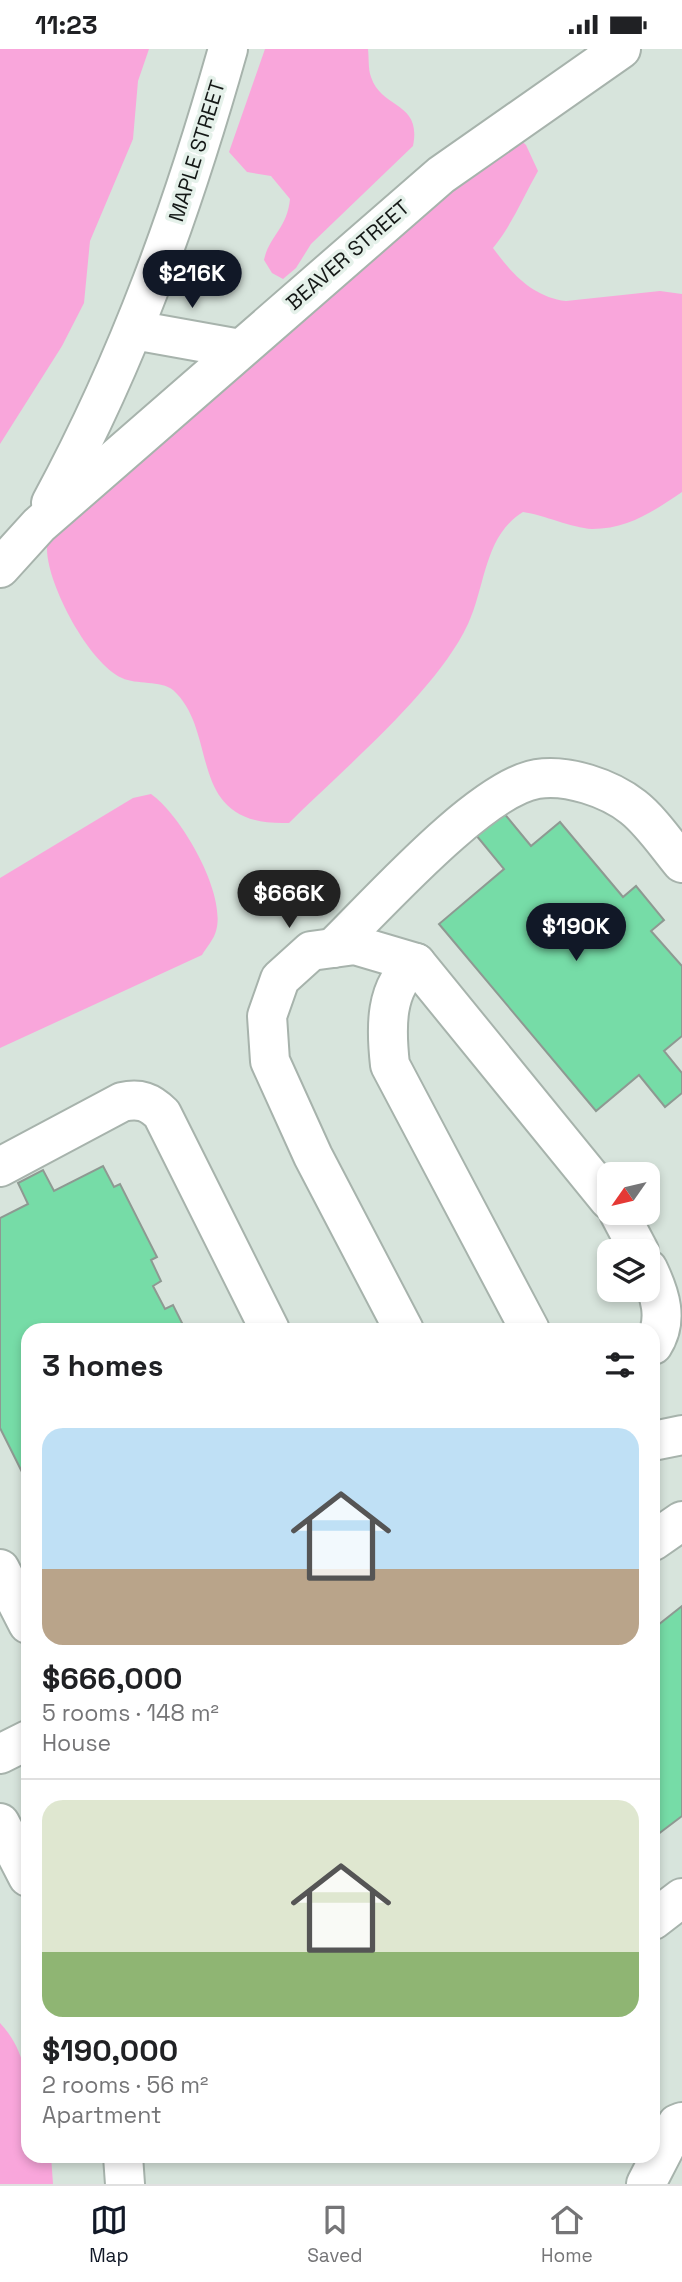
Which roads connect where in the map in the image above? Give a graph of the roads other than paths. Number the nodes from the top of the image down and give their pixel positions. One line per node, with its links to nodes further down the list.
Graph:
1 (228, 49): 3 (street, MAPLE STREET)
2 (621, 49): 4 (street, BEAVER STREET)
3 (135, 330): 4 (street); 5 (street, MAPLE STREET)
4 (240, 349): 5 (street, BEAVER STREET)
5 (39, 525): 6 (street, BEAVER STREET)
6 (0, 568)
7 (682, 863): 8 (street)
8 (333, 948): 9 (street); 14 (street)
9 (416, 963): 11 (street); 15 (street)
10 (0, 1167): 13 (street)
11 (597, 1185)
12 (660, 1299): 16 (street)
13 (266, 1323)
14 (400, 1323)
15 (526, 1323)
16 (660, 1332)
17 (682, 1436): 18 (street)
18 (660, 1440)
19 (682, 1521): 20 (street)
20 (660, 1536)
21 (0, 1569): 22 (street)
22 (21, 1603)
23 (21, 1744): 24 (street)
24 (0, 1754)
25 (0, 1823): 26 (street)
26 (21, 1864)
27 (682, 1898): 28 (street)
28 (660, 1915)
29 (682, 2122): 30 (street)
30 (660, 2157)
31 (124, 2163): 33 (street)
32 (657, 2163): 34 (street)
33 (125, 2184)
34 (646, 2184)

